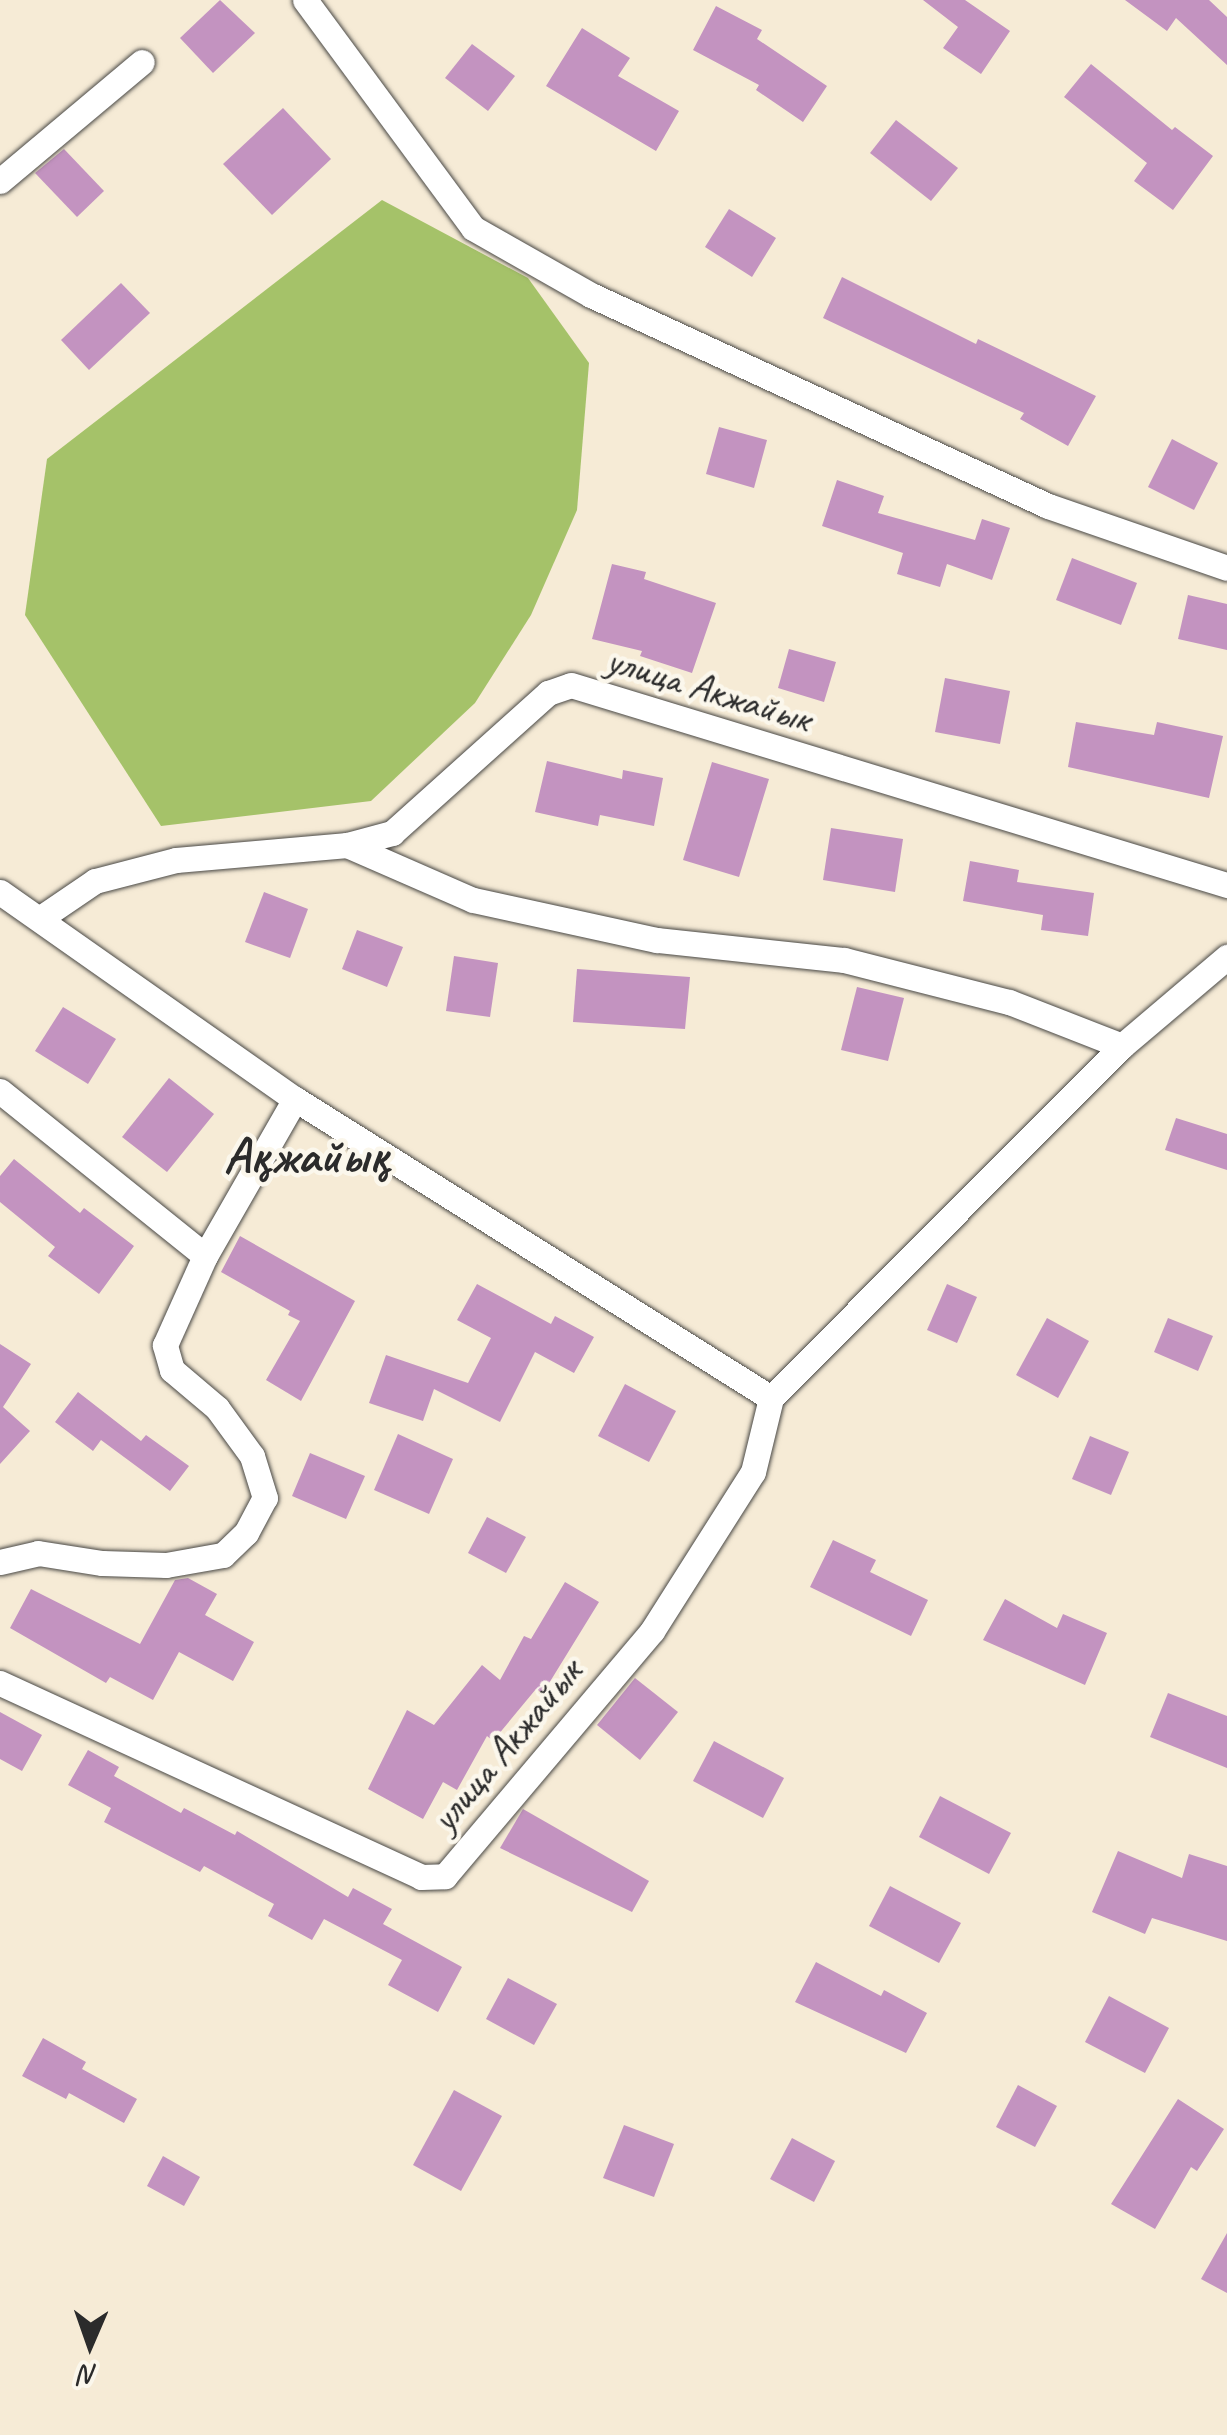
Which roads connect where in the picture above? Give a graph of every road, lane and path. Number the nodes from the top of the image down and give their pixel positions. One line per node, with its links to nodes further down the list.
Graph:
1 (305, 0): 4 (street)
2 (142, 62): 3 (street)
3 (0, 182)
4 (1227, 568)
5 (348, 846): 6 (street, улица Акжайык); 8 (street, улица Акжайык); 10 (street)
6 (1227, 886)
7 (0, 892): 8 (street)
8 (42, 917): 12 (street)
9 (1227, 957): 10 (street)
10 (1122, 1046): 14 (street)
11 (0, 1092): 13 (street)
12 (295, 1098): 13 (street); 14 (street)
13 (205, 1256): 15 (street)
14 (771, 1398): 16 (street, улица Акжайык)
15 (0, 1562)
16 (0, 1683)

